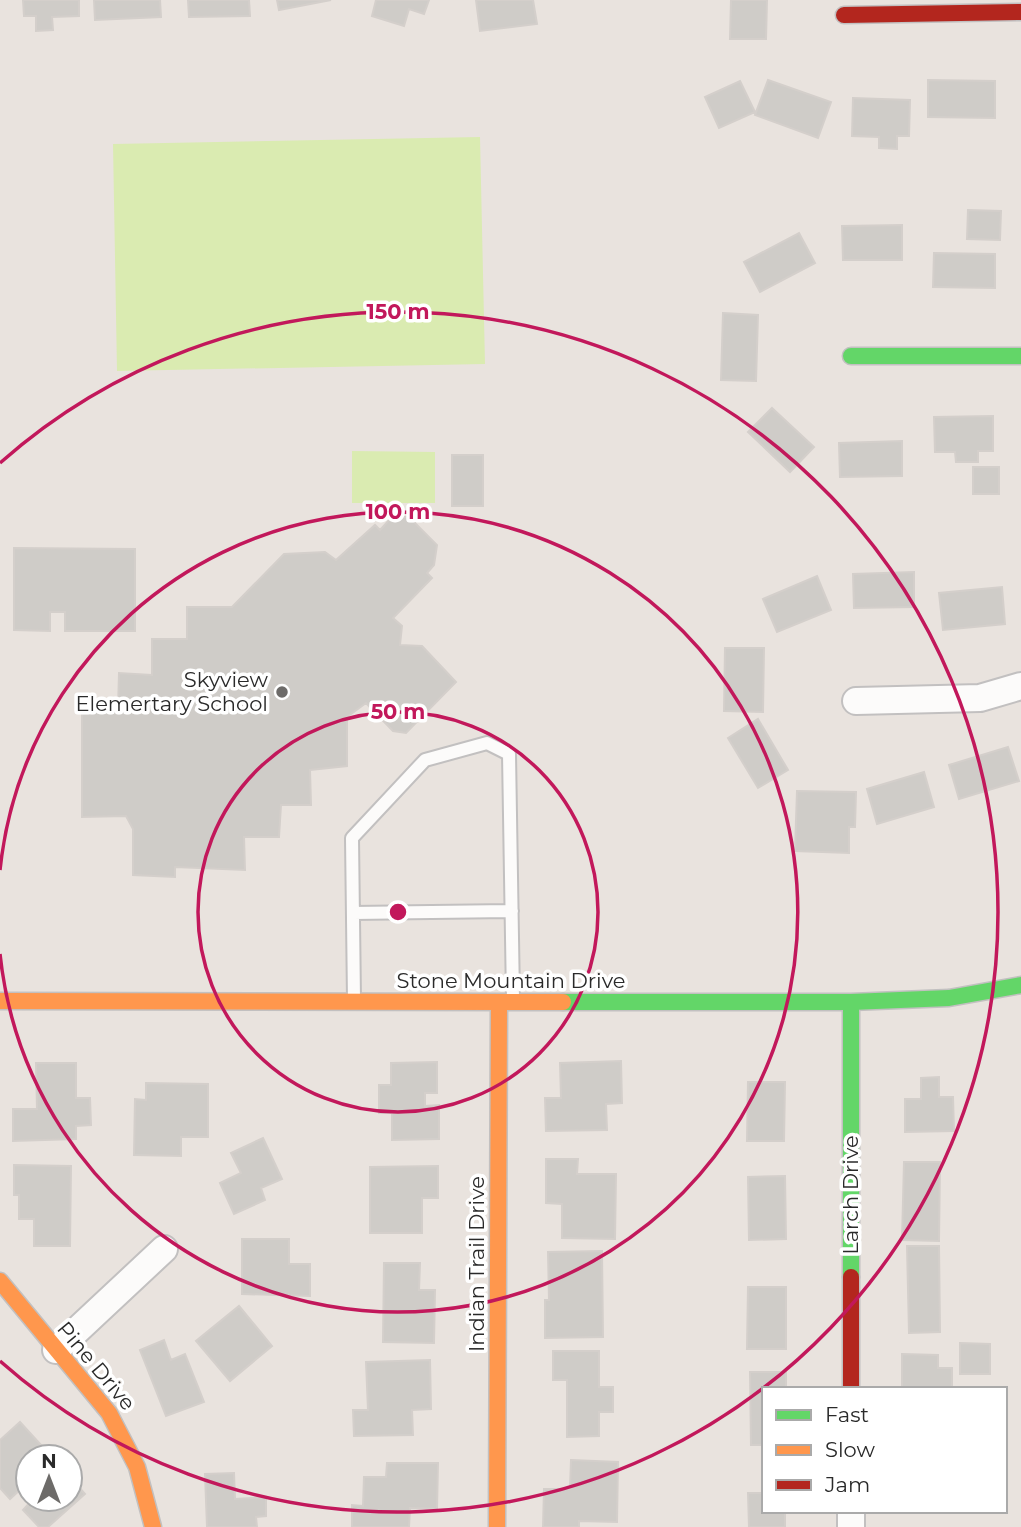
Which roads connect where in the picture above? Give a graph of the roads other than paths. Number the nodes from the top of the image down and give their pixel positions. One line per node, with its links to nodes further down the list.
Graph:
1 (1021, 12): 2 (street)
2 (845, 15)
3 (850, 356): 4 (street)
4 (1021, 356)
5 (1021, 686): 6 (street)
6 (856, 701)
7 (512, 911): 8 (lane); 8 (lane); 12 (lane)
8 (353, 913): 11 (lane)
9 (1021, 985): 13 (street, Stone Mountain Drive)
10 (0, 1001): 11 (street, Stone Mountain Drive)
11 (354, 1002): 12 (street, Stone Mountain Drive)
12 (506, 1002): 13 (street, Stone Mountain Drive); 19 (street, Indian Trail Drive)
13 (851, 1002): 17 (street, Larch Drive)
14 (164, 1249): 16 (street)
15 (0, 1281): 16 (street, Pine Drive)
16 (56, 1350): 18 (street, Pine Drive)
17 (851, 1387)
18 (153, 1527)
19 (496, 1527)

